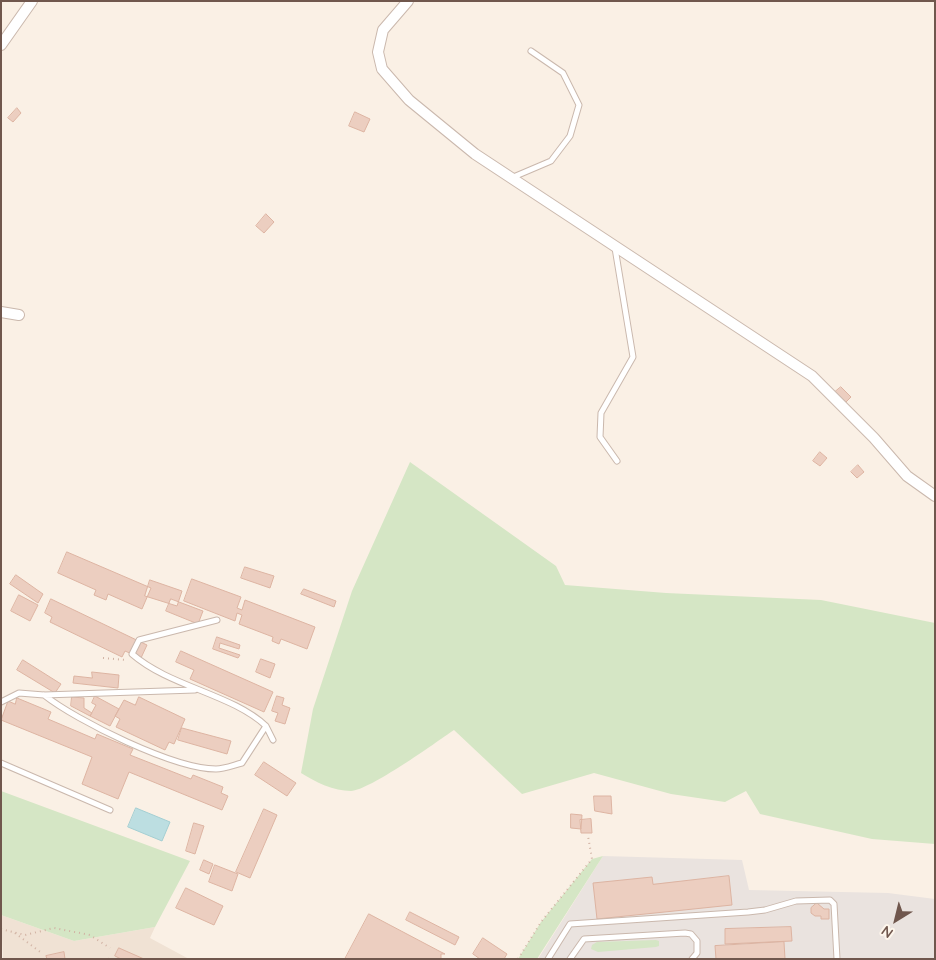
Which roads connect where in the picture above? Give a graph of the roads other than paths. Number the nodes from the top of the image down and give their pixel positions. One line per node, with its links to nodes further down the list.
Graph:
1 (32, 1): 3 (street)
2 (408, 1): 5 (street)
3 (1, 45)
4 (531, 51): 5 (lane)
5 (510, 178): 6 (street)
6 (615, 247): 9 (lane); 10 (street)
7 (1, 312): 8 (street)
8 (19, 315)
9 (616, 461)
10 (935, 496)
11 (217, 620): 12 (lane)
12 (198, 690): 13 (lane); 15 (lane)
13 (44, 695): 14 (lane); 15 (lane)
14 (1, 702)
15 (266, 726): 16 (lane)
16 (273, 740)
17 (1, 763): 18 (lane)
18 (110, 810)
19 (548, 959): 22 (lane)
20 (570, 959): 21 (lane)
21 (692, 959)
22 (836, 959)

